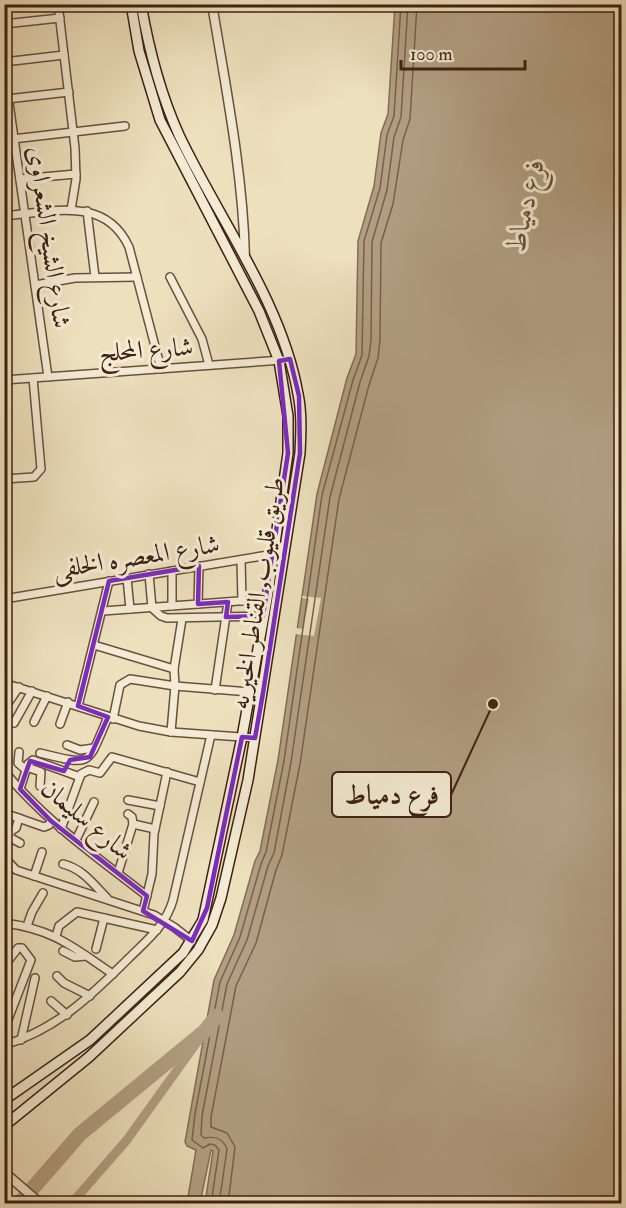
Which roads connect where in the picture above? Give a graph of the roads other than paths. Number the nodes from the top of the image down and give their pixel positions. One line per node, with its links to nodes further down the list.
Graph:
1 (58, 4): 5 (street)
2 (131, 4): 18 (main road, طريق قليوب, القناطر الخيريه)
3 (141, 4): 17 (main road, طريق قليوب, القناطر الخيريه)
4 (212, 4): 24 (street)
5 (60, 18): 6 (street); 7 (street)
6 (4, 24)
7 (64, 55): 8 (street); 10 (street)
8 (4, 62)
9 (4, 68): 11 (street, شارع الشيخ الشعراوى)
10 (69, 92): 11 (street); 13 (street)
11 (7, 99): 14 (street, شارع الشيخ الشعراوى)
12 (125, 126): 13 (street)
13 (73, 132): 14 (street); 16 (street)
14 (15, 139): 15 (street); 19 (street, شارع الشيخ الشعراوى)
15 (4, 140)
16 (76, 174): 19 (street); 20 (street)
17 (199, 174): 18 (main road); 24 (main road, طريق قليوب, القناطر الخيريه)
18 (189, 178): 30 (main road, طريق قليوب, القناطر الخيريه)
19 (20, 179): 22 (street, شارع الشيخ الشعراوى)
20 (71, 210): 21 (street); 22 (street)
21 (87, 211): 25 (street); 26 (street)
22 (25, 214): 23 (street); 28 (street, شارع الشيخ الشعراوى)
23 (4, 216)
24 (245, 259): 29 (main road, طريق قليوب, القناطر الخيريه)
25 (95, 276): 26 (street); 28 (street)
26 (137, 277): 32 (street)
27 (170, 277): 31 (street)
28 (35, 285): 33 (street, شارع الشيخ الشعراوى)
29 (290, 359): 30 (street, شارع المحلج); 75 (main road, طريق قليوب, القناطر الخيريه)
30 (279, 361): 31 (street, شارع المحلج); 37 (main road, طريق قليوب, القناطر الخيريه)
31 (208, 365): 32 (street, شارع المحلج)
32 (161, 369): 33 (street, شارع المحلج)
33 (48, 377): 34 (street, شارع المحلج)
34 (33, 378): 35 (street, شارع المحلج); 36 (street)
35 (4, 380)
36 (4, 479)
37 (274, 554): 38 (street, شارع المعصره الخلفى); 45 (main road, طريق قليوب, القناطر الخيريه)
38 (241, 560): 39 (street, شارع المعصره الخلفى); 46 (street)
39 (199, 566): 40 (street, شارع المعصره الخلفى); 48 (street)
40 (172, 571): 41 (street, شارع المعصره الخلفى); 49 (street)
41 (149, 574): 42 (street, شارع المعصره الخلفى); 50 (street)
42 (127, 578): 43 (street, شارع المعصره الخلفى); 51 (street)
43 (109, 580): 44 (street, شارع المعصره الخلفى); 52 (street)
44 (4, 599)
45 (267, 599): 46 (street); 53 (main road, طريق قليوب, القناطر الخيريه)
46 (242, 601): 47 (street)
47 (228, 602): 48 (street); 54 (street)
48 (198, 604): 49 (street)
49 (172, 606): 50 (street)
50 (152, 608): 51 (street); 55 (street)
51 (130, 609): 52 (street)
52 (103, 611): 56 (street)
53 (263, 616): 54 (street); 63 (main road, طريق قليوب, القناطر الخيريه)
54 (226, 617): 55 (street); 61 (street)
55 (182, 619): 57 (street)
56 (94, 645): 57 (street); 66 (street)
57 (174, 669): 59 (street)
58 (4, 683): 60 (street)
59 (176, 686): 61 (street); 68 (street); 72 (street)
60 (19, 687): 62 (street); 67 (street)
61 (215, 690): 63 (street)
62 (32, 691): 64 (street); 70 (street)
63 (250, 692): 74 (main road, طريق قليوب, القناطر الخيريه)
64 (47, 696): 65 (street); 69 (street)
65 (68, 702): 66 (street); 71 (street)
66 (78, 706): 68 (street)
67 (4, 709)
68 (111, 718): 72 (street); 77 (street)
69 (34, 722)
70 (14, 723)
71 (60, 724)
72 (171, 732): 73 (street)
73 (211, 735): 74 (street); 89 (street)
74 (242, 737): 75 (street); 120 (main road, طريق قليوب, القناطر الخيريه)
75 (255, 738): 136 (main road, طريق قليوب, القناطر الخيريه)
76 (67, 745): 77 (street)
77 (94, 748): 80 (street)
78 (19, 752): 83 (street)
79 (56, 756): 80 (street); 81 (street); 82 (street)
80 (70, 760): 85 (street)
81 (42, 763): 82 (street); 83 (street)
82 (53, 767): 85 (street)
83 (27, 768): 90 (street); 91 (street)
84 (4, 771): 88 (street, شارع سليمان)
85 (64, 771): 87 (street)
86 (167, 772): 87 (street); 89 (street); 94 (street)
87 (80, 777): 100 (street)
88 (8, 781): 91 (street, شارع سليمان)
89 (200, 782): 115 (street)
90 (39, 786)
91 (20, 789): 98 (street, شارع سليمان)
92 (128, 800): 94 (street)
93 (94, 802): 103 (street)
94 (160, 806): 101 (street)
95 (4, 813): 97 (street)
96 (128, 814): 99 (street)
97 (19, 818): 98 (street); 102 (street)
98 (51, 821): 100 (street, شارع سليمان)
99 (133, 824): 101 (street); 108 (street)
100 (61, 829): 103 (street, شارع سليمان)
101 (155, 829): 111 (street)
102 (7, 837): 104 (street)
103 (76, 840): 108 (street, شارع سليمان)
104 (20, 843)
105 (42, 852): 109 (street)
106 (4, 857): 109 (street)
107 (63, 864): 112 (street)
108 (118, 873): 111 (street, شارع سليمان)
109 (34, 876): 112 (street)
110 (43, 893): 117 (street)
111 (147, 896): 113 (street)
112 (107, 899): 113 (street)
113 (143, 911): 115 (street)
114 (104, 918): 118 (street); 119 (street); 121 (street)
115 (164, 921): 118 (street); 120 (street)
116 (4, 923): 117 (street)
117 (27, 926): 119 (street)
118 (157, 930): 125 (street)
119 (56, 936): 123 (street)
120 (192, 941): 135 (main road, طريق قليوب, القناطر الخيريه)
121 (96, 948)
122 (63, 951): 123 (street)
123 (86, 956): 125 (street)
124 (4, 966): 131 (street)
125 (113, 974): 128 (street)
126 (57, 976): 128 (street)
127 (35, 978): 133 (street)
128 (90, 996): 130 (street)
129 (51, 1001): 130 (street)
130 (67, 1015): 133 (street)
131 (4, 1030)
132 (4, 1035): 134 (street)
133 (21, 1040): 134 (street)
134 (8, 1044)
135 (6, 1095)
136 (4, 1126)
137 (4, 1172): 138 (street)
138 (41, 1203)

